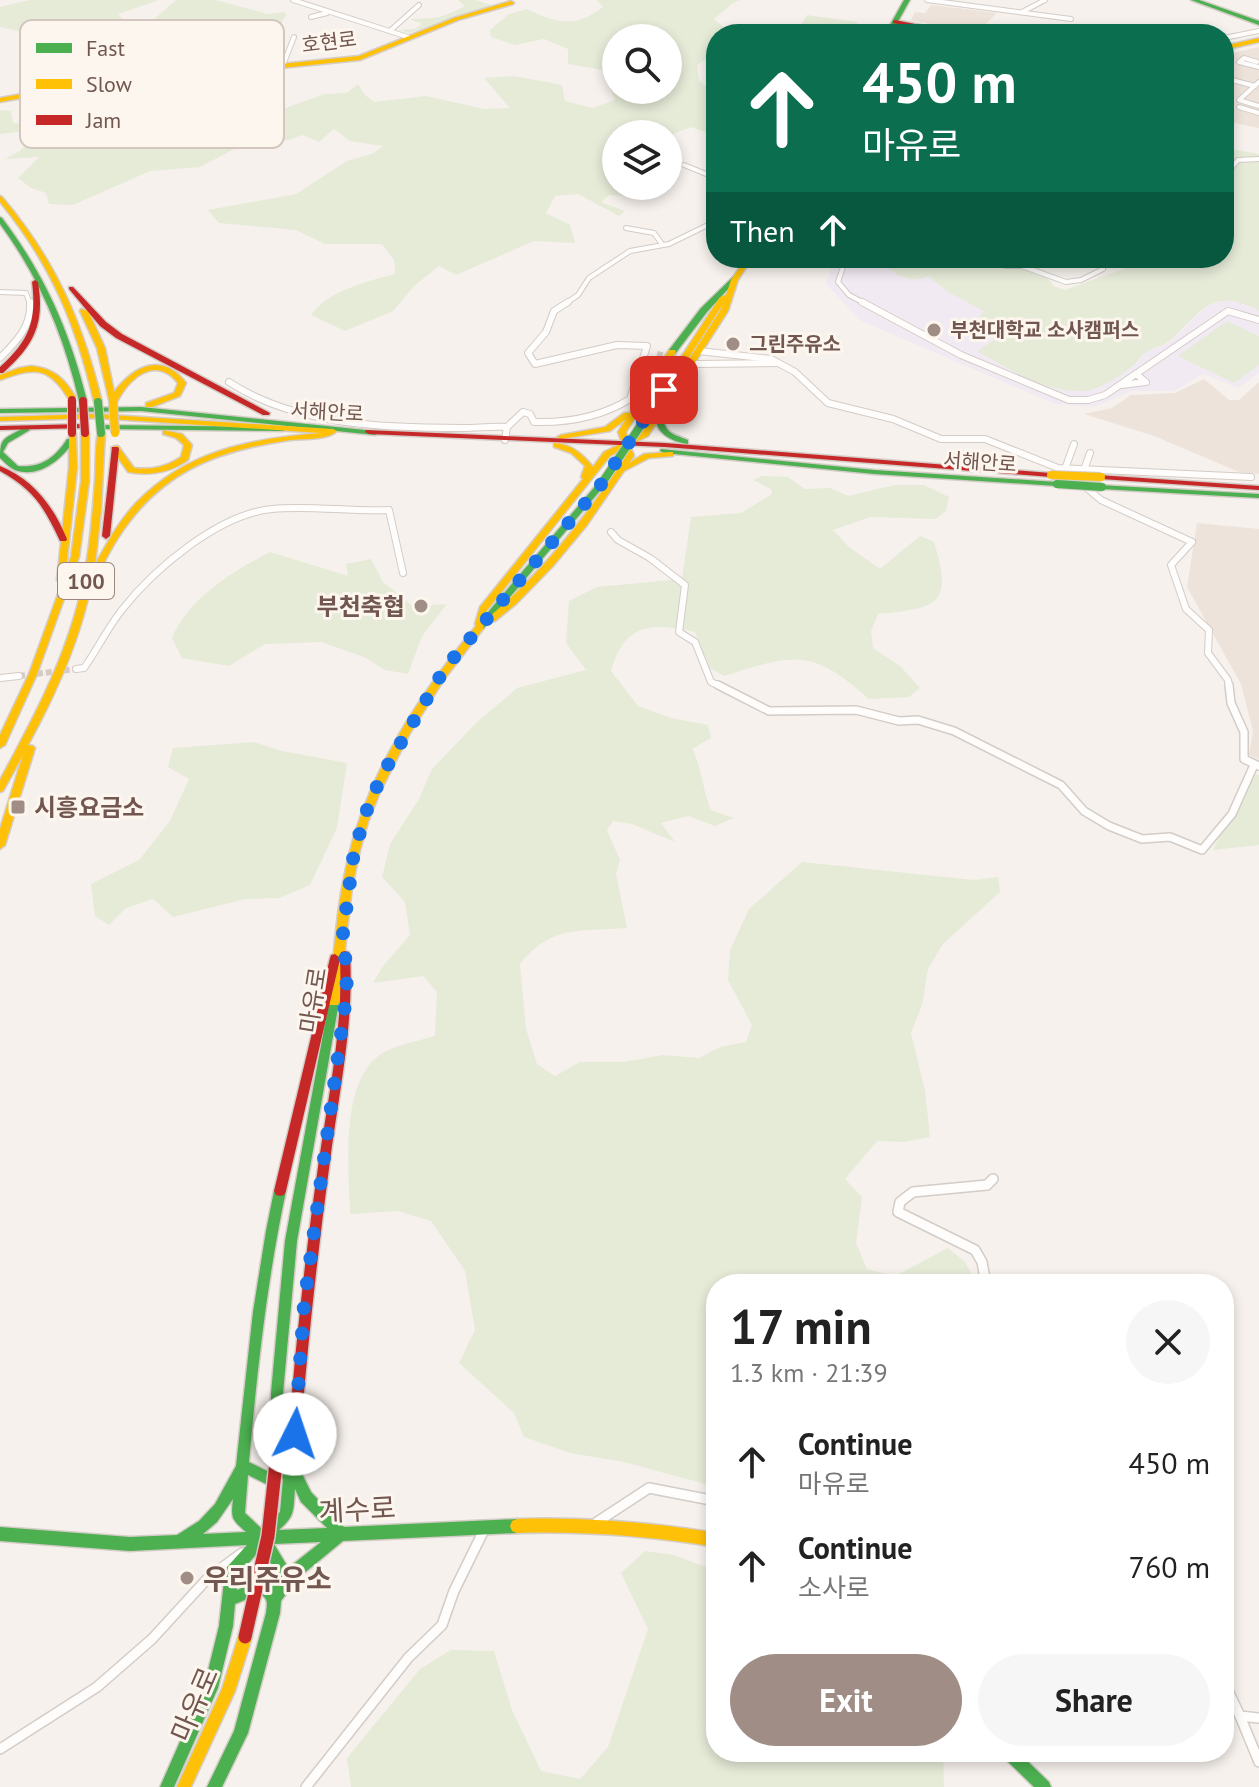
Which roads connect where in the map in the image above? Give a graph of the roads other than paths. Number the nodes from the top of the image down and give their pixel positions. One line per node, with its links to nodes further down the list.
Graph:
1 (293, 0): 10 (street)
2 (907, 0): 14 (main road)
3 (927, 0): 9 (street)
4 (981, 0): 9 (street)
5 (1045, 0): 11 (street)
6 (1194, 0): 15 (main road)
7 (511, 3): 21 (main road, 호현로)
8 (419, 5): 17 (street)
9 (969, 6): 11 (street)
10 (327, 13): 12 (street); 17 (street)
11 (1020, 13): 13 (street)
12 (311, 17)
13 (1071, 19)
14 (895, 22): 16 (main road)
15 (1259, 23)
16 (905, 24)
17 (391, 30): 21 (street)
18 (1259, 31): 19 (street)
19 (1234, 36)
20 (294, 37): 24 (street)
21 (408, 37): 25 (main road, 호현로)
22 (1259, 40): 23 (main road)
23 (1234, 46)
24 (284, 62)
25 (284, 65)
26 (1234, 80): 27 (street)
27 (1257, 84): 30 (street)
28 (20, 96): 29 (main road, 호현로)
29 (0, 100)
30 (1259, 106)
31 (1239, 107): 32 (street)
32 (1259, 113)
33 (1259, 159): 34 (street)
34 (1234, 162)
35 (684, 165): 36 (street)
36 (706, 174)
37 (0, 198): 41 (main road, 100)
38 (0, 220): 48 (main road); 63 (main road, 100)
39 (706, 225): 42 (street)
40 (626, 228): 42 (street)
41 (31, 233): 49 (main road); 104 (main road, 100, bridge)
42 (662, 244): 52 (street)
43 (743, 268): 47 (main road)
44 (842, 268): 62 (street)
45 (1028, 268): 46 (street)
46 (1103, 269)
47 (738, 275): 53 (main road); 66 (main road); 70 (main road)
48 (35, 282): 58 (main road); 63 (main road)
49 (71, 288): 65 (main road); 73 (main road)
50 (0, 292): 55 (street)
51 (1259, 320): 59 (street)
52 (646, 351): 54 (street); 74 (street)
53 (699, 351): 56 (street); 70 (main road)
54 (657, 354)
55 (0, 358)
56 (779, 363): 57 (street); 91 (street)
57 (697, 364)
58 (0, 371)
59 (1136, 374): 62 (street); 62 (street)
60 (0, 379): 63 (main road)
61 (229, 382): 74 (street)
62 (1119, 385)
63 (75, 399): 78 (main road, bridge); 103 (main road, 100, bridge)
64 (0, 400): 67 (main road)
65 (113, 402): 68 (main road); 85 (main road, bridge)
66 (636, 407): 81 (main road); 83 (main road)
67 (34, 408): 68 (main road); 69 (main road)
68 (124, 408): 73 (main road)
69 (0, 411)
70 (654, 413): 83 (main road, bridge); 86 (main road)
71 (0, 419): 77 (main road, 서해안로)
72 (58, 425): 75 (main road); 76 (main road); 87 (main road)
73 (325, 427): 79 (main road)
74 (507, 427): 80 (street)
75 (0, 428)
76 (130, 428): 77 (main road); 85 (main road)
77 (308, 429): 79 (main road, 서해안로)
78 (72, 433): 87 (main road); 100 (main road)
79 (375, 433): 80 (main road, 서해안로); 101 (main road)
80 (505, 440): 81 (main road, 서해안로)
81 (527, 440): 83 (main road, 서해안로); 97 (main road)
82 (1074, 444): 91 (street)
83 (626, 445): 84 (main road, 서해안로); 93 (main road); 97 (main road); 105 (main road, 마유로, bridge)
84 (652, 447): 86 (main road, 서해안로); 89 (main road, 서해안로)
85 (115, 448): 101 (main road)
86 (719, 451): 94 (main road, 서해안로)
87 (0, 452)
88 (1090, 453): 92 (street)
89 (680, 454): 93 (main road); 94 (main road, 서해안로)
90 (0, 468): 100 (main road)
91 (1065, 469): 92 (street); 113 (street)
92 (1084, 470): 95 (street)
93 (620, 472): 105 (main road)
94 (1054, 480): 96 (main road, 서해안로, bridge)
95 (1256, 483): 96 (main road)
96 (1187, 487): 98 (main road, 서해안로)
97 (572, 498): 105 (main road)
98 (1259, 498)
99 (611, 532): 113 (street)
100 (64, 543): 103 (main road)
101 (98, 563): 104 (main road)
102 (403, 573): 106 (street)
103 (58, 605): 109 (main road, 100)
104 (81, 608): 110 (main road, 100)
105 (478, 629): 116 (main road, 마유로)
106 (76, 669)
107 (19, 676): 108 (street)
108 (0, 678)
109 (17, 711): 111 (main road, 100); 112 (main road, 100)
110 (38, 721): 114 (main road, 100); 115 (main road, 100)
111 (0, 733)
112 (0, 745)
113 (1256, 766)
114 (0, 789)
115 (0, 845)
116 (343, 933): 119 (main road); 120 (main road); 138 (main road, 마유로, bridge)
117 (993, 1179): 118 (street)
118 (984, 1274)
119 (292, 1463): 120 (main road); 125 (main road); 126 (main road)
120 (243, 1465): 126 (main road); 128 (main road)
121 (706, 1499): 122 (street)
122 (593, 1525): 123 (main road, 계수로); 127 (main road, 계수로)
123 (485, 1527): 125 (main road, 계수로); 140 (street)
124 (0, 1534): 128 (main road, 계수로)
125 (341, 1534): 126 (main road, 계수로); 130 (main road)
126 (262, 1538): 128 (main road, 계수로); 129 (main road); 130 (main road); 134 (street)
127 (706, 1538)
128 (173, 1542)
129 (229, 1600): 130 (main road); 137 (main road)
130 (274, 1601): 139 (main road)
131 (1234, 1703): 132 (street)
132 (1240, 1716): 133 (street); 136 (street)
133 (1259, 1718)
134 (0, 1749)
135 (1018, 1762): 141 (main road)
136 (1259, 1762)
137 (167, 1787)
138 (184, 1787)
139 (214, 1787)
140 (306, 1787)
141 (1044, 1787)

